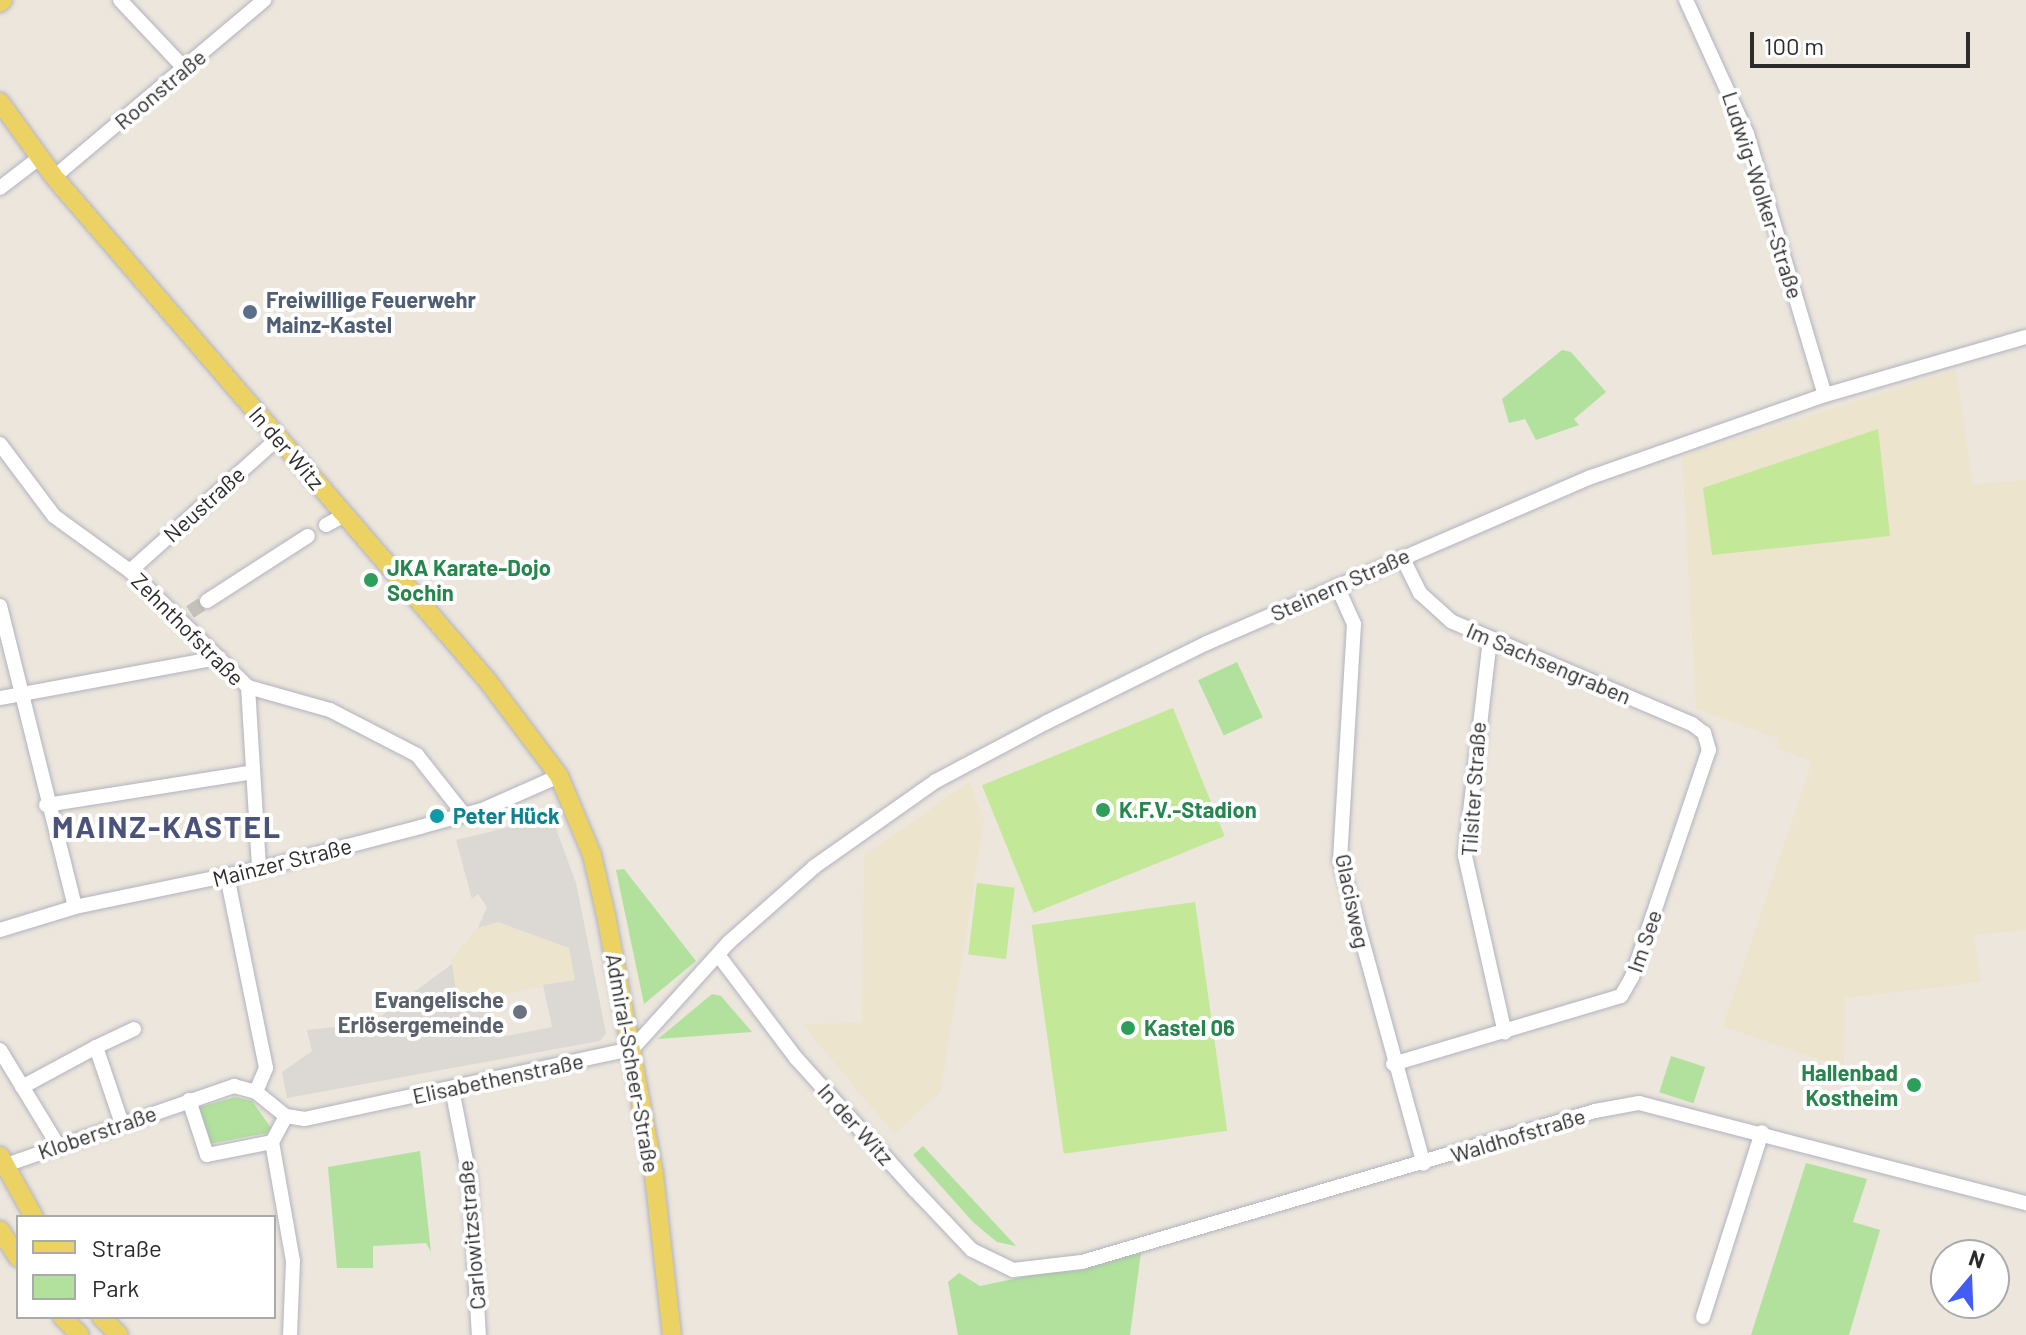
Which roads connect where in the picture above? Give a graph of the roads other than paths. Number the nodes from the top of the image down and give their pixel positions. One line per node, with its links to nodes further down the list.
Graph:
1 (120, 0): 4 (street)
2 (264, 0): 4 (street, Roonstraße)
3 (1686, 0): 10 (street, Ludwig-Wolker-Straße)
4 (185, 69): 7 (street, Roonstraße)
5 (0, 102): 6 (main road, In der Witz)
6 (39, 158): 7 (main road, In der Witz); 8 (street)
7 (54, 177): 11 (main road, In der Witz)
8 (0, 188)
9 (2026, 337): 10 (street, Steinern Straße)
10 (1825, 395): 16 (street, Steinern Straße)
11 (278, 438): 13 (main road, In der Witz); 17 (street, Neustraße)
12 (0, 444): 17 (street, Zehnthofstraße)
13 (345, 515): 14 (street); 28 (main road, In der Witz)
14 (326, 525)
15 (308, 536): 19 (street)
16 (1402, 557): 18 (street, Steinern Straße); 21 (street, Im Sachsengraben)
17 (130, 571): 22 (street, Zehnthofstraße)
18 (1337, 586): 36 (street, Steinern Straße); 42 (street, Glacisweg)
19 (207, 601)
20 (0, 606): 24 (street)
21 (1490, 639): 26 (street, Im Sachsengraben); 38 (street, Tilsiter Straße)
22 (219, 658): 23 (street, Zehnthofstraße); 24 (street)
23 (248, 687): 27 (street, Zehnthofstraße); 31 (street)
24 (24, 694): 25 (street); 30 (street)
25 (0, 698)
26 (1709, 750): 38 (street, Im See)
27 (249, 773): 30 (street); 32 (street, Zehnthofstraße)
28 (559, 776): 29 (main road, In der Witz); 31 (street, Mainzer Straße)
29 (569, 796): 40 (main road, Admiral-Scheer-Straße)
30 (46, 805): 34 (street)
31 (462, 812): 32 (street, Mainzer Straße)
32 (259, 869): 33 (street, Mainzer Straße)
33 (227, 876): 34 (street, Mainzer Straße); 45 (street)
34 (75, 907): 35 (street, Mainzer Straße)
35 (0, 930)
36 (719, 956): 40 (street); 58 (street, In der Witz)
37 (134, 1029): 39 (street)
38 (1505, 1033): 42 (street, Im See)
39 (96, 1047): 43 (street); 48 (street)
40 (632, 1049): 44 (street, Elisabethenstraße); 66 (main road, Admiral-Scheer-Straße)
41 (0, 1050): 43 (street)
42 (1393, 1064): 53 (street, Glacisweg)
43 (22, 1087): 51 (street)
44 (452, 1089): 47 (street, Elisabethenstraße); 65 (street, Carlowitzstraße)
45 (256, 1092): 46 (street, Kloberstraße); 47 (street)
46 (189, 1100): 48 (street, Kloberstraße); 50 (street)
47 (286, 1116): 50 (street)
48 (122, 1124): 51 (street, Kloberstraße)
49 (1762, 1132): 53 (street, Waldhofstraße); 54 (street, Waldhofstraße); 59 (street)
50 (272, 1142): 64 (street)
51 (59, 1147): 52 (street, Kloberstraße)
52 (2, 1163): 55 (main road)
53 (1424, 1164): 58 (street, Waldhofstraße)
54 (2026, 1203)
55 (33, 1215)
56 (0, 1230): 57 (main road)
57 (16, 1255)
58 (1013, 1270)
59 (1703, 1317)
60 (64, 1319): 62 (main road)
61 (103, 1319): 63 (main road)
62 (80, 1335)
63 (119, 1335)
64 (290, 1335)
65 (479, 1335)
66 (672, 1335)

